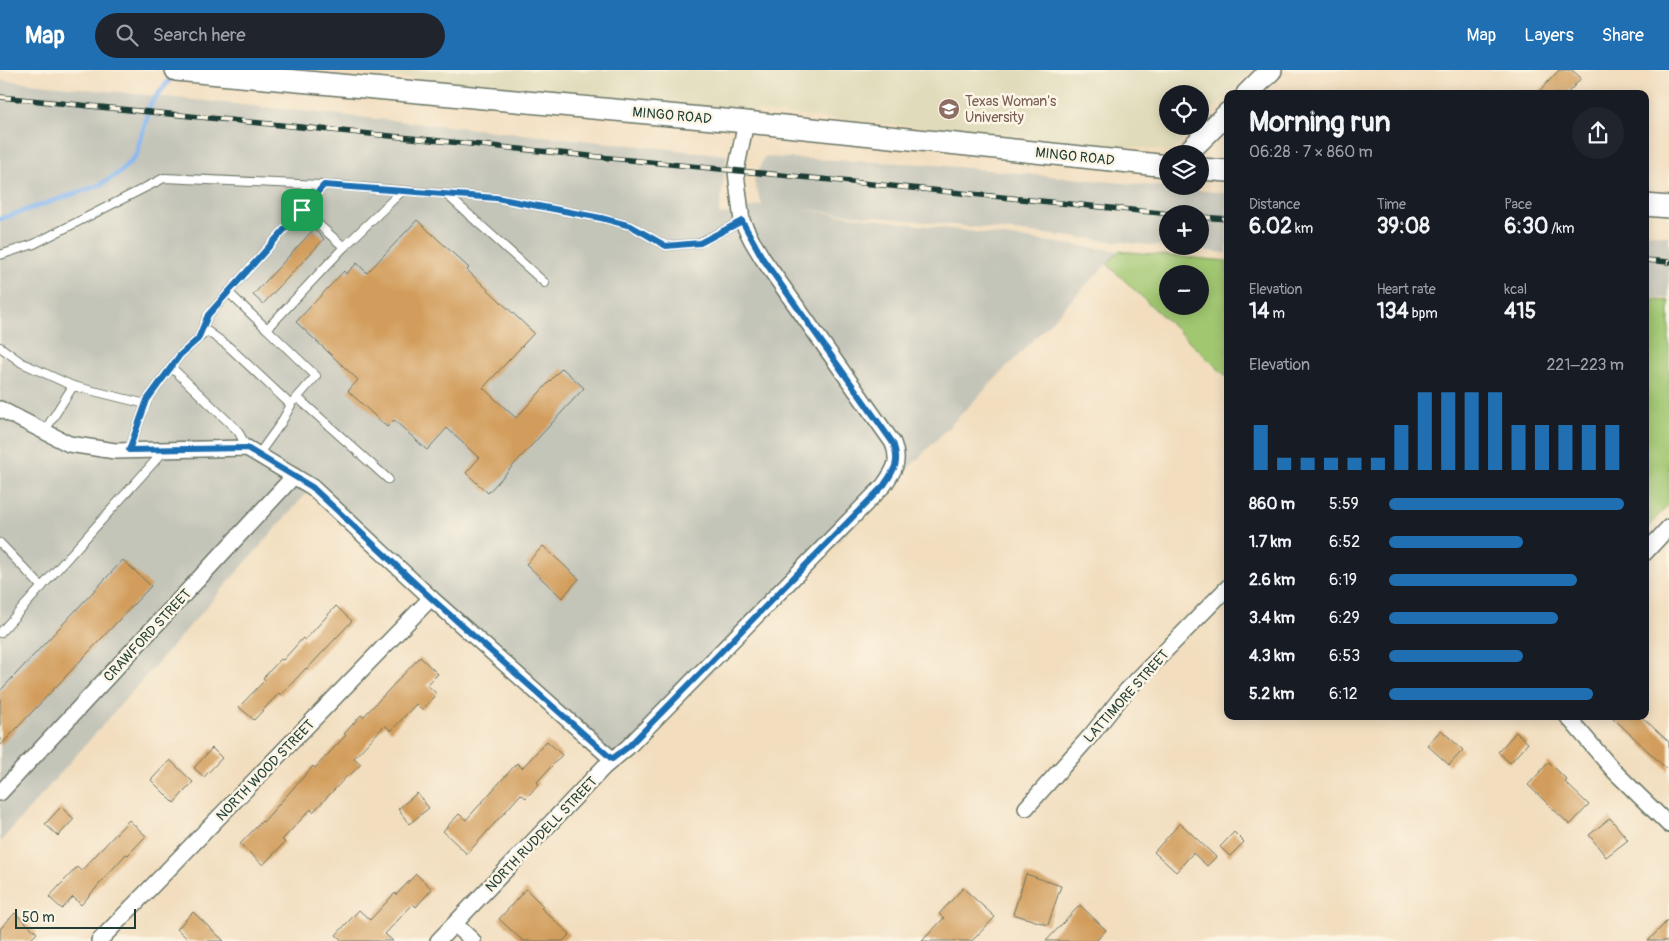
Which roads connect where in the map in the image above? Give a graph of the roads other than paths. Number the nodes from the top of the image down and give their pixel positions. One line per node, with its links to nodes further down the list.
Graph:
1 (176, 70): 5 (street, MINGO ROAD)
2 (1271, 70): 3 (street)
3 (1251, 90)
4 (1224, 117): 6 (street)
5 (746, 122): 7 (street, MINGO ROAD); 16 (street)
6 (1195, 145)
7 (1159, 165)
8 (1209, 170): 9 (street)
9 (1224, 171)
10 (324, 185): 11 (lane); 15 (lane); 18 (lane)
11 (402, 190): 12 (lane); 17 (lane)
12 (446, 194): 16 (lane); 19 (lane)
13 (1649, 205): 14 (street)
14 (1669, 207)
15 (302, 210): 17 (lane); 20 (lane)
16 (742, 221): 44 (street, NORTH RUDDELL STREET)
17 (344, 247): 21 (lane)
18 (0, 255)
19 (545, 283)
20 (228, 292): 21 (lane); 22 (lane)
21 (267, 329): 26 (lane)
22 (198, 339): 24 (lane); 28 (lane)
23 (0, 347): 25 (lane)
24 (171, 367): 27 (lane); 33 (lane)
25 (73, 386): 27 (lane); 30 (lane)
26 (298, 398): 28 (lane); 35 (lane)
27 (146, 404): 31 (lane)
28 (291, 405): 33 (lane)
29 (0, 410): 30 (street)
30 (44, 432): 31 (street)
31 (129, 450): 32 (street)
32 (165, 450): 33 (street); 39 (lane)
33 (253, 452): 34 (street)
34 (294, 476): 41 (street); 45 (street, CRAWFORD STREET)
35 (388, 479)
36 (1669, 527): 38 (street)
37 (0, 543): 39 (lane)
38 (1649, 549)
39 (42, 587): 42 (lane)
40 (1224, 591): 46 (street, LATTIMORE STREET)
41 (431, 598): 44 (street); 49 (street, NORTH WOOD STREET)
42 (0, 633)
43 (1570, 720): 47 (street)
44 (612, 759): 48 (street, NORTH RUDDELL STREET)
45 (0, 793)
46 (1026, 808)
47 (1669, 825)
48 (455, 924): 50 (street, NORTH RUDDELL STREET); 51 (street)
49 (99, 941)
50 (438, 941)
51 (472, 941)

